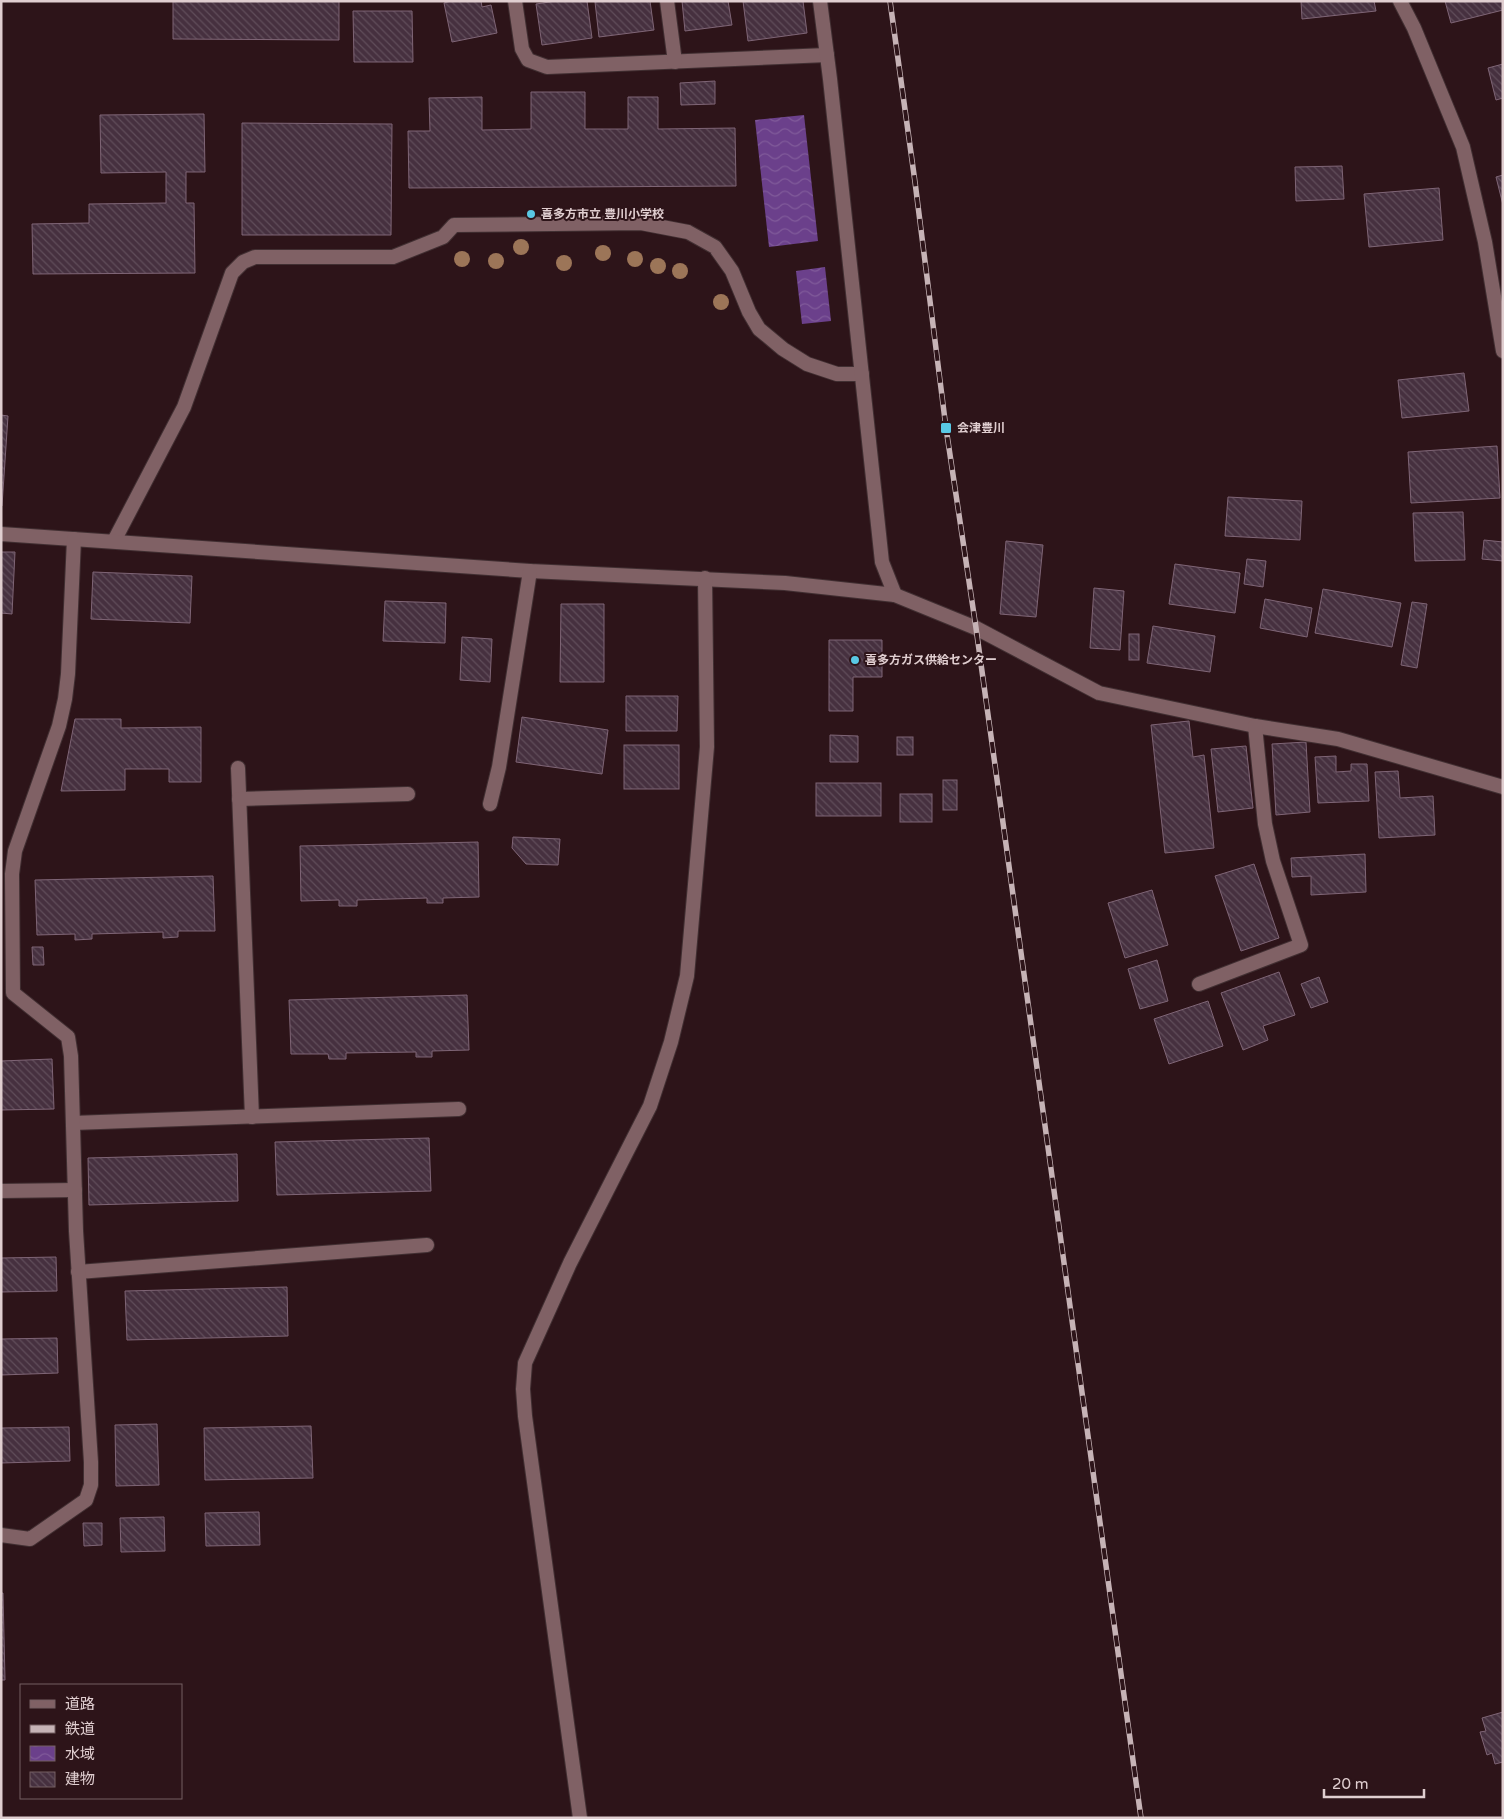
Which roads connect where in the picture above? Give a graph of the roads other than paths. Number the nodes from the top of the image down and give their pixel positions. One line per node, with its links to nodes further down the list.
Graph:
1 (515, 1): 6 (street)
2 (667, 1): 6 (street)
3 (820, 1): 5 (street)
4 (1400, 1): 7 (street)
5 (827, 56): 6 (street); 8 (street)
6 (675, 62)
7 (1503, 351)
8 (862, 374): 11 (street); 14 (street)
9 (1, 534): 10 (street)
10 (74, 539): 11 (street); 24 (street)
11 (114, 542): 12 (street)
12 (530, 571): 13 (street); 20 (street)
13 (705, 578): 14 (street); 30 (street)
14 (895, 595): 15 (street)
15 (1255, 726): 17 (street); 21 (street)
16 (238, 768): 19 (street)
17 (1503, 787)
18 (408, 794): 19 (street)
19 (239, 798): 23 (street)
20 (490, 804)
21 (1199, 984)
22 (459, 1108): 23 (street)
23 (252, 1117): 24 (street)
24 (73, 1123): 25 (street)
25 (75, 1190): 26 (street); 28 (street)
26 (1, 1191)
27 (427, 1245): 28 (street)
28 (78, 1272): 29 (street)
29 (1, 1535)
30 (580, 1818)

